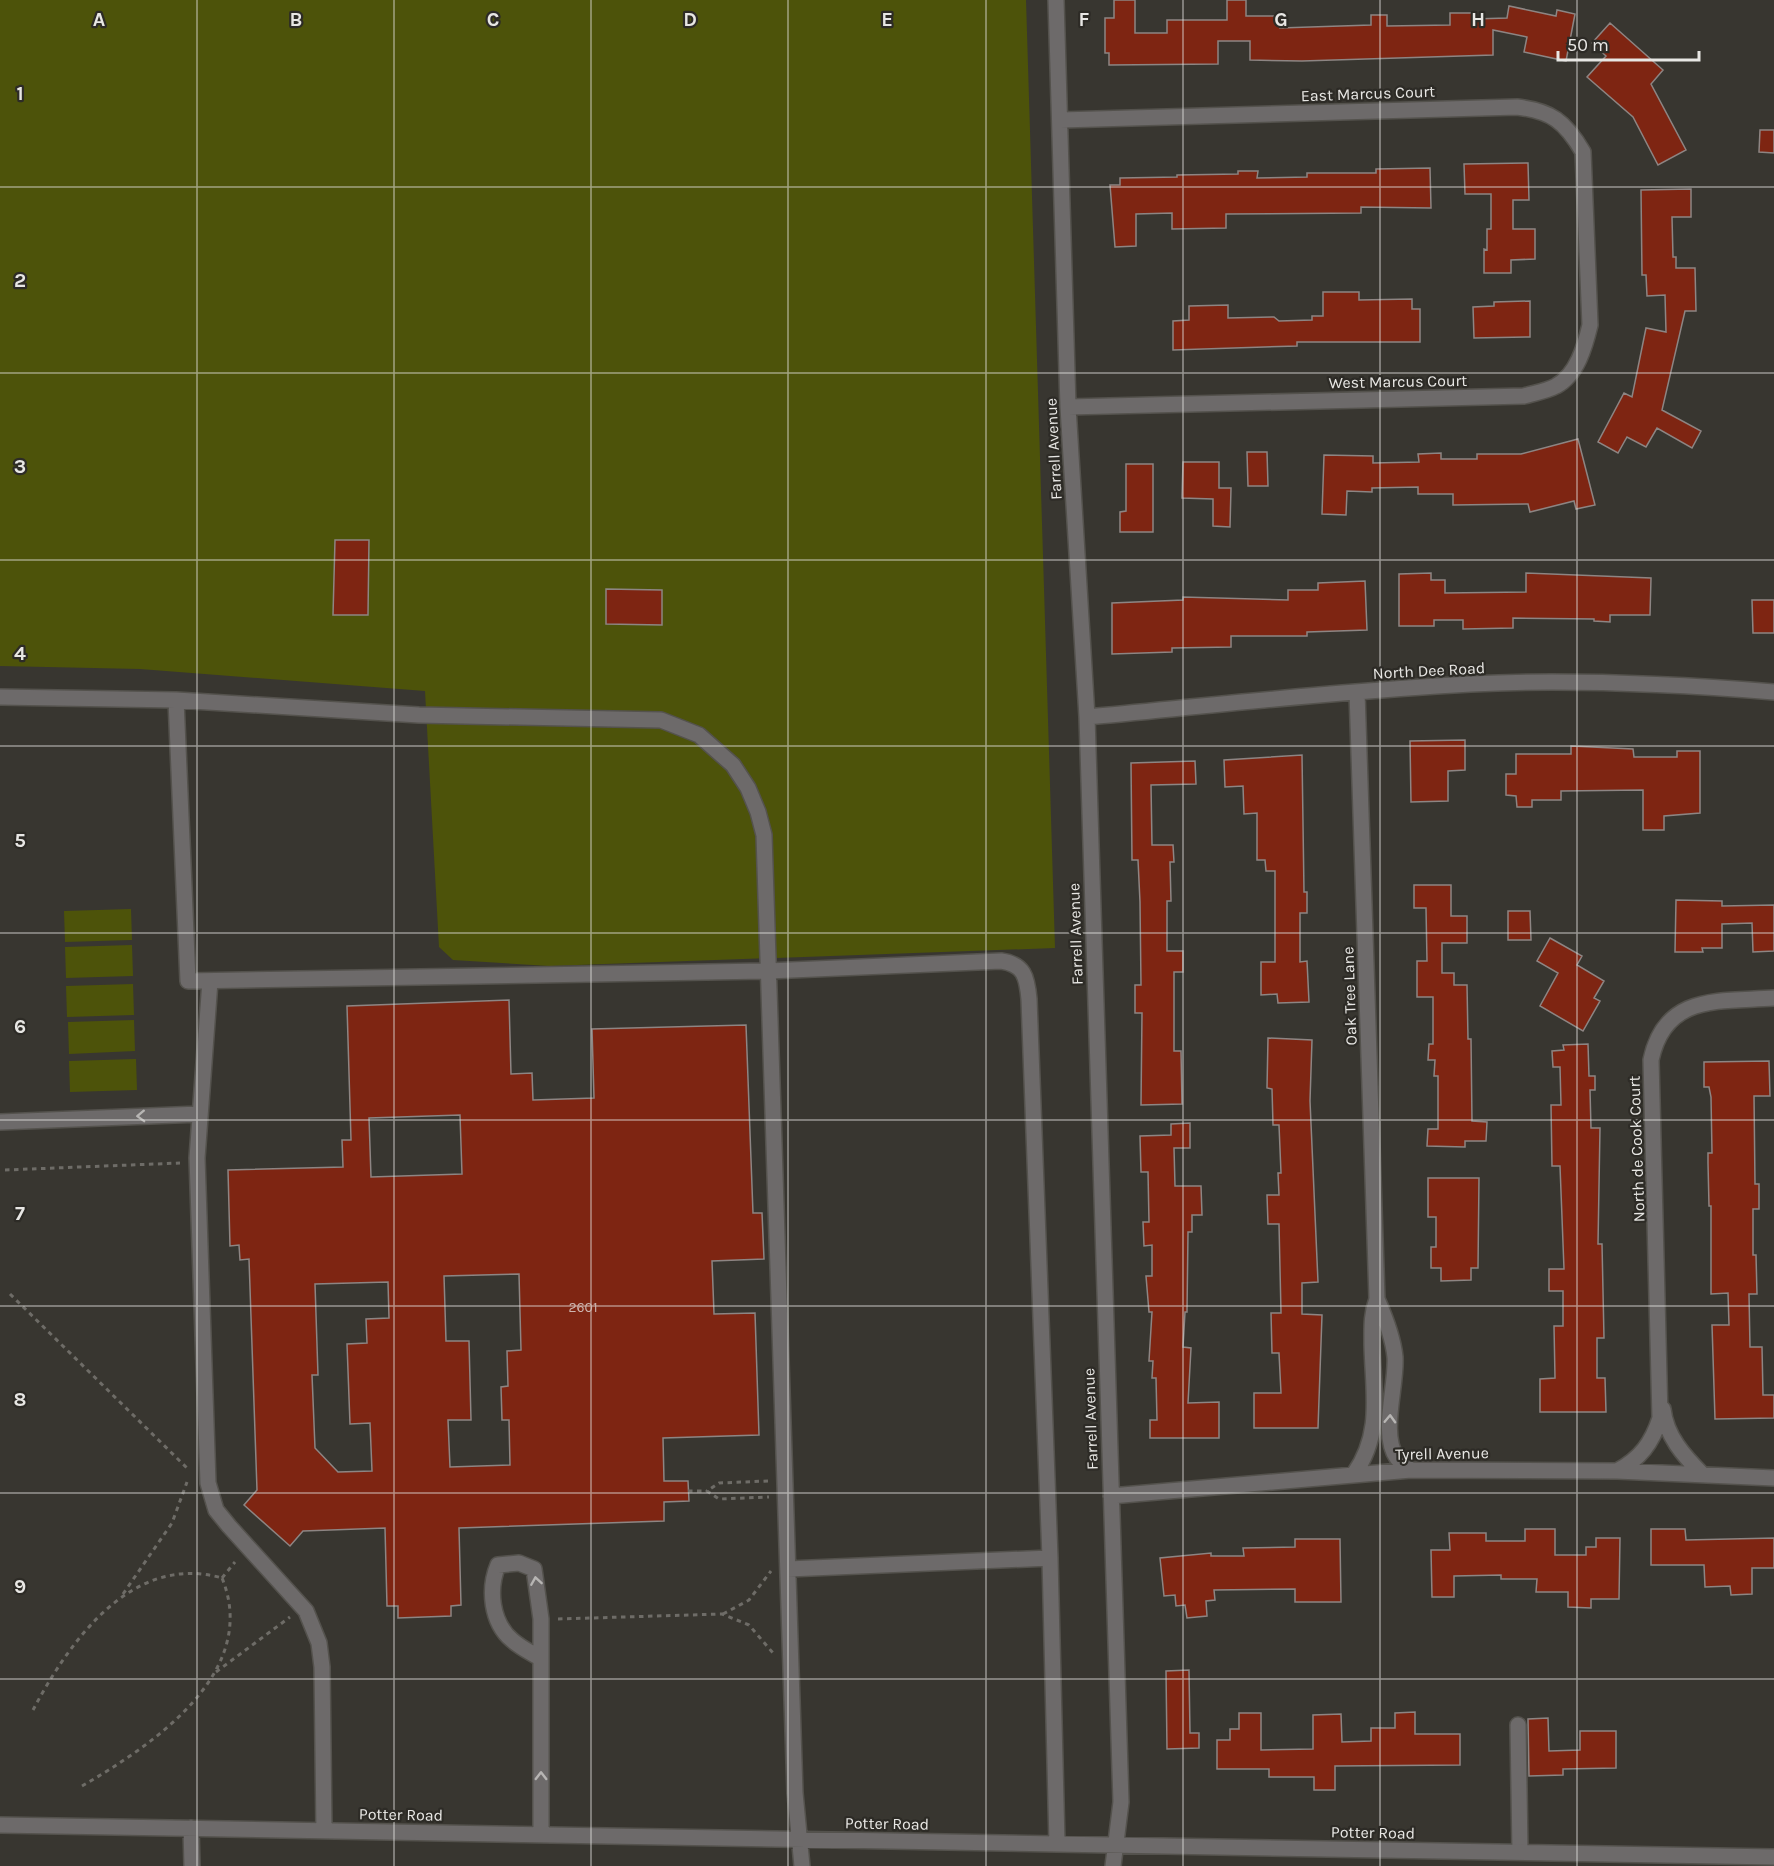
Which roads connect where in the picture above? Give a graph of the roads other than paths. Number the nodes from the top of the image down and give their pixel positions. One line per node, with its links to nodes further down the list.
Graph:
1 (1056, 0): 2 (street, Farrell Avenue)
2 (1061, 120): 3 (street, East Marcus Court); 4 (street, Farrell Avenue)
3 (1587, 227): 4 (street, West Marcus Court)
4 (1068, 407): 9 (street, Farrell Avenue)
5 (1358, 692): 6 (street, North Dee Road); 9 (street, North Dee Road); 15 (street, Oak Tree Lane)
6 (1774, 692)
7 (0, 697): 8 (street)
8 (176, 700): 10 (street); 11 (street)
9 (1087, 717): 22 (street, Farrell Avenue)
10 (768, 971): 11 (street); 23 (street); 24 (street)
11 (210, 981): 13 (street)
12 (1774, 998): 16 (street, North de Cook Court)
13 (200, 1114): 14 (street, one-way to 14); 29 (street)
14 (0, 1122)
15 (1377, 1299): 17 (street, Oak Tree Lane, one-way to 15); 19 (street, Oak Tree Lane)
16 (1661, 1391): 18 (street, North de Cook Court); 20 (street, North de Cook Court)
17 (1411, 1470): 18 (street, Tyrell Avenue); 19 (street, Tyrell Avenue)
18 (1617, 1471): 20 (street, Tyrell Avenue)
19 (1354, 1474): 22 (street, Tyrell Avenue)
20 (1702, 1474): 21 (street, Tyrell Avenue)
21 (1774, 1478)
22 (1111, 1496): 33 (street, Farrell Avenue)
23 (1050, 1558): 24 (street); 32 (street)
24 (780, 1568): 31 (street)
25 (541, 1659): 25 (street, one-way to 25); 30 (street, one-way to 25)
26 (1518, 1725): 34 (street)
27 (0, 1825): 28 (street, Potter Road)
28 (191, 1828): 29 (street, Potter Road); 37 (street)
29 (324, 1831): 30 (street, Potter Road)
30 (541, 1835): 31 (street, Potter Road)
31 (801, 1839): 32 (street, Potter Road); 38 (street)
32 (1057, 1844): 33 (street, Potter Road)
33 (1115, 1846): 34 (street, Potter Road); 39 (street, Farrell Avenue)
34 (1520, 1852): 36 (street, Potter Road)
35 (1774, 1857): 36 (street, Potter Road)
36 (1677, 1861)
37 (192, 1866)
38 (802, 1866)
39 (1113, 1866)

